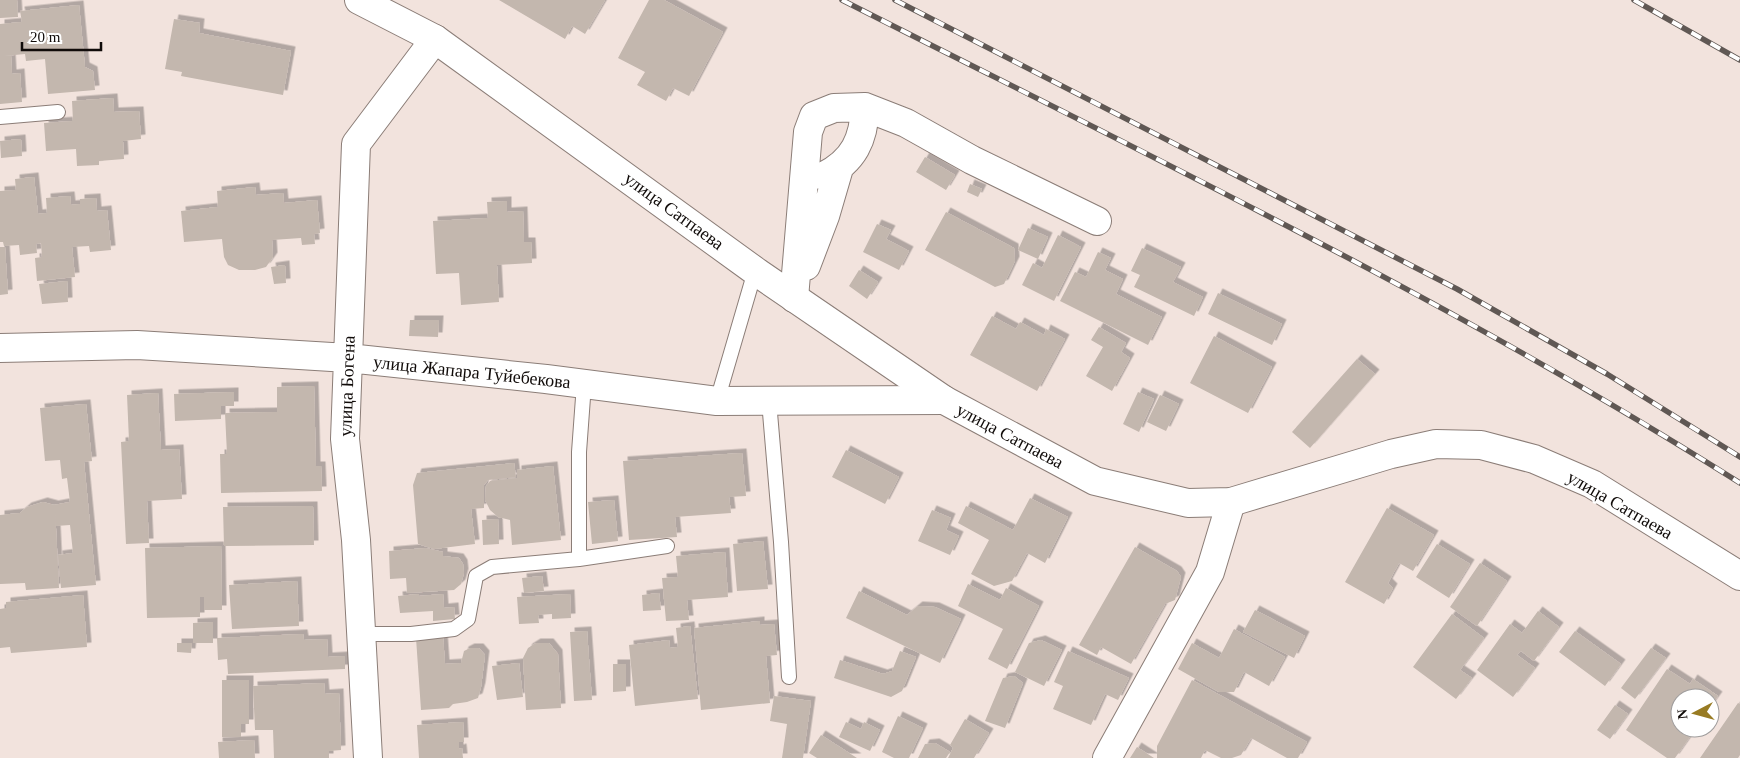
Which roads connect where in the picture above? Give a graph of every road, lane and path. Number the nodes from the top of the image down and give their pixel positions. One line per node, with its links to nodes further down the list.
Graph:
1 (359, 0): 2 (street, улица Сатпаева)
2 (435, 39): 9 (street, улица Сатпаева); 12 (street, улица Богена)
3 (865, 107): 6 (street); 7 (street); 8 (street)
4 (58, 112): 5 (lane)
5 (0, 117)
6 (839, 168): 7 (street); 10 (street)
7 (805, 174): 10 (street)
8 (1097, 221)
9 (755, 271): 10 (street, улица Сатпаева); 15 (lane)
10 (794, 298): 14 (street, улица Сатпаева)
11 (0, 348): 12 (street, улица Жапара Туйебекова)
12 (348, 358): 13 (street, улица Жапара Туйебекова); 21 (street, улица Богена)
13 (584, 384): 15 (street, улица Жапара Туйебекова); 19 (lane)
14 (944, 400): 16 (street, улица Жапара Туйебекова); 17 (street, улица Сатпаева)
15 (717, 401): 16 (street, улица Жапара Туйебекова)
16 (769, 401): 22 (lane)
17 (1231, 502): 20 (street, улица Сатпаева); 24 (street)
18 (667, 546): 19 (lane)
19 (578, 559): 21 (lane)
20 (1740, 576)
21 (361, 634): 23 (street, улица Богена)
22 (788, 677)
23 (368, 758)
24 (1107, 758)

